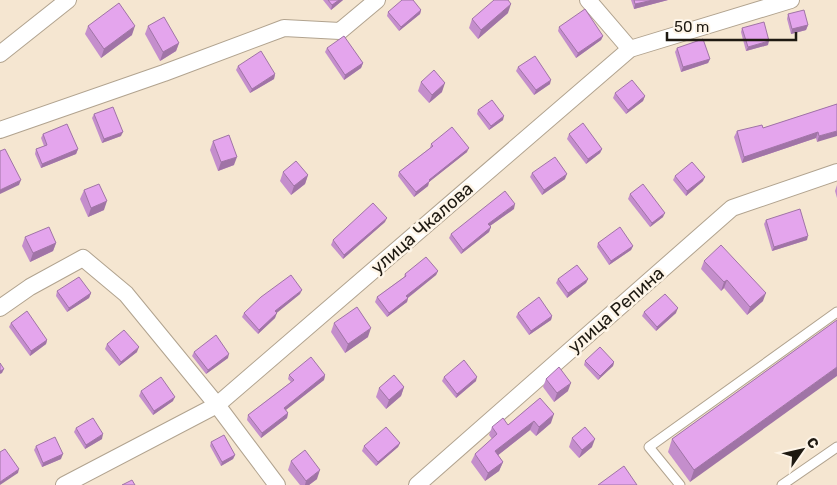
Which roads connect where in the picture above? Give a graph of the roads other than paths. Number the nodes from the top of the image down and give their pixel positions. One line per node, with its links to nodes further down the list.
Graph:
1 (68, 0): 6 (street)
2 (377, 0): 7 (street)
3 (588, 0): 5 (street)
4 (791, 0): 5 (street, улица Чкалова)
5 (630, 49): 11 (street, улица Чкалова)
6 (0, 54)
7 (0, 130)
8 (837, 172): 15 (street, улица Репина)
9 (0, 308): 11 (street)
10 (837, 312): 16 (lane)
11 (217, 405): 13 (street, улица Чкалова); 14 (street)
12 (837, 448): 17 (lane)
13 (64, 485)
14 (277, 485)
15 (417, 485)
16 (680, 485)
17 (782, 485)

